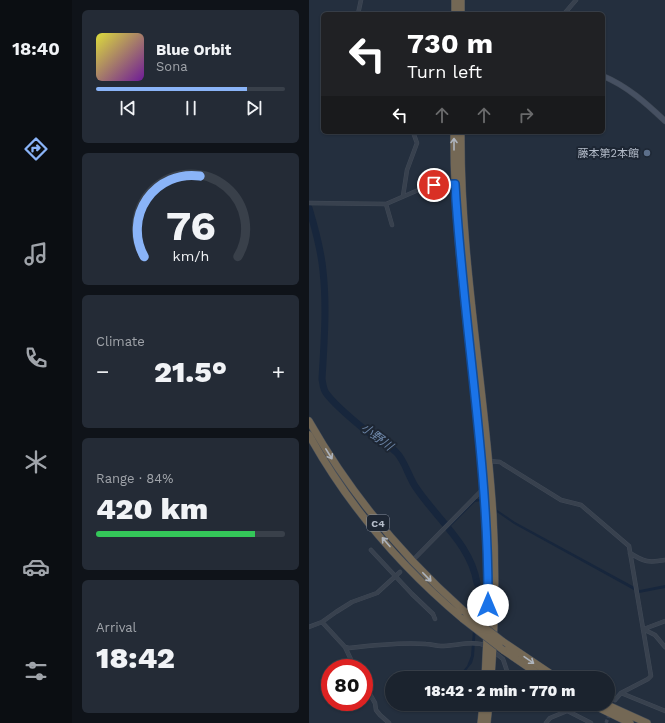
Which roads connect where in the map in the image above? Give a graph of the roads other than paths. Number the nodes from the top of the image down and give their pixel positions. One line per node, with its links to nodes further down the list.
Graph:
1 (361, 0): 5 (street)
2 (455, 0): 6 (highway)
3 (461, 0): 7 (highway)
4 (576, 0): 8 (street)
5 (358, 12)
6 (455, 12)
7 (461, 12)
8 (566, 12)
9 (605, 77): 10 (street)
10 (665, 121)
11 (414, 134): 15 (street)
12 (454, 134): 14 (highway, one-way to 12)
13 (461, 134): 21 (highway)
14 (455, 184): 15 (street); 21 (highway)
15 (403, 196): 17 (street)
16 (310, 202): 17 (street)
17 (386, 204): 18 (street)
18 (392, 225)
19 (309, 421): 42 (highway, C4, one-way to 42, bridge)
20 (309, 435): 41 (highway, C4, one-way to 20, bridge)
21 (485, 462): 22 (highway); 24 (street); 36 (highway)
22 (484, 487): 25 (street); 36 (highway)
23 (371, 550): 28 (street)
24 (630, 553): 26 (street); 33 (street)
25 (415, 557)
26 (665, 560)
27 (400, 572): 28 (street)
28 (396, 576): 29 (street); 31 (street)
29 (435, 619)
30 (665, 621): 33 (street)
31 (322, 622): 32 (street); 34 (street)
32 (309, 627)
33 (643, 629): 35 (street); 43 (street)
34 (345, 647): 36 (street); 37 (street)
35 (665, 647)
36 (490, 648): 38 (highway); 39 (highway); 40 (street)
37 (351, 659)
38 (486, 671)
39 (491, 671)
40 (507, 671)
41 (534, 671)
42 (547, 671)
43 (621, 693): 45 (street); 51 (street)
44 (373, 700): 52 (street)
45 (615, 700)
46 (615, 709): 58 (highway)
47 (482, 711): 53 (highway)
48 (488, 711): 54 (highway)
49 (567, 711): 55 (street); 56 (street)
50 (605, 711): 57 (highway)
51 (665, 711)
52 (389, 723)
53 (481, 723)
54 (487, 723)
55 (546, 723)
56 (591, 723)
57 (630, 723)
58 (647, 723)

